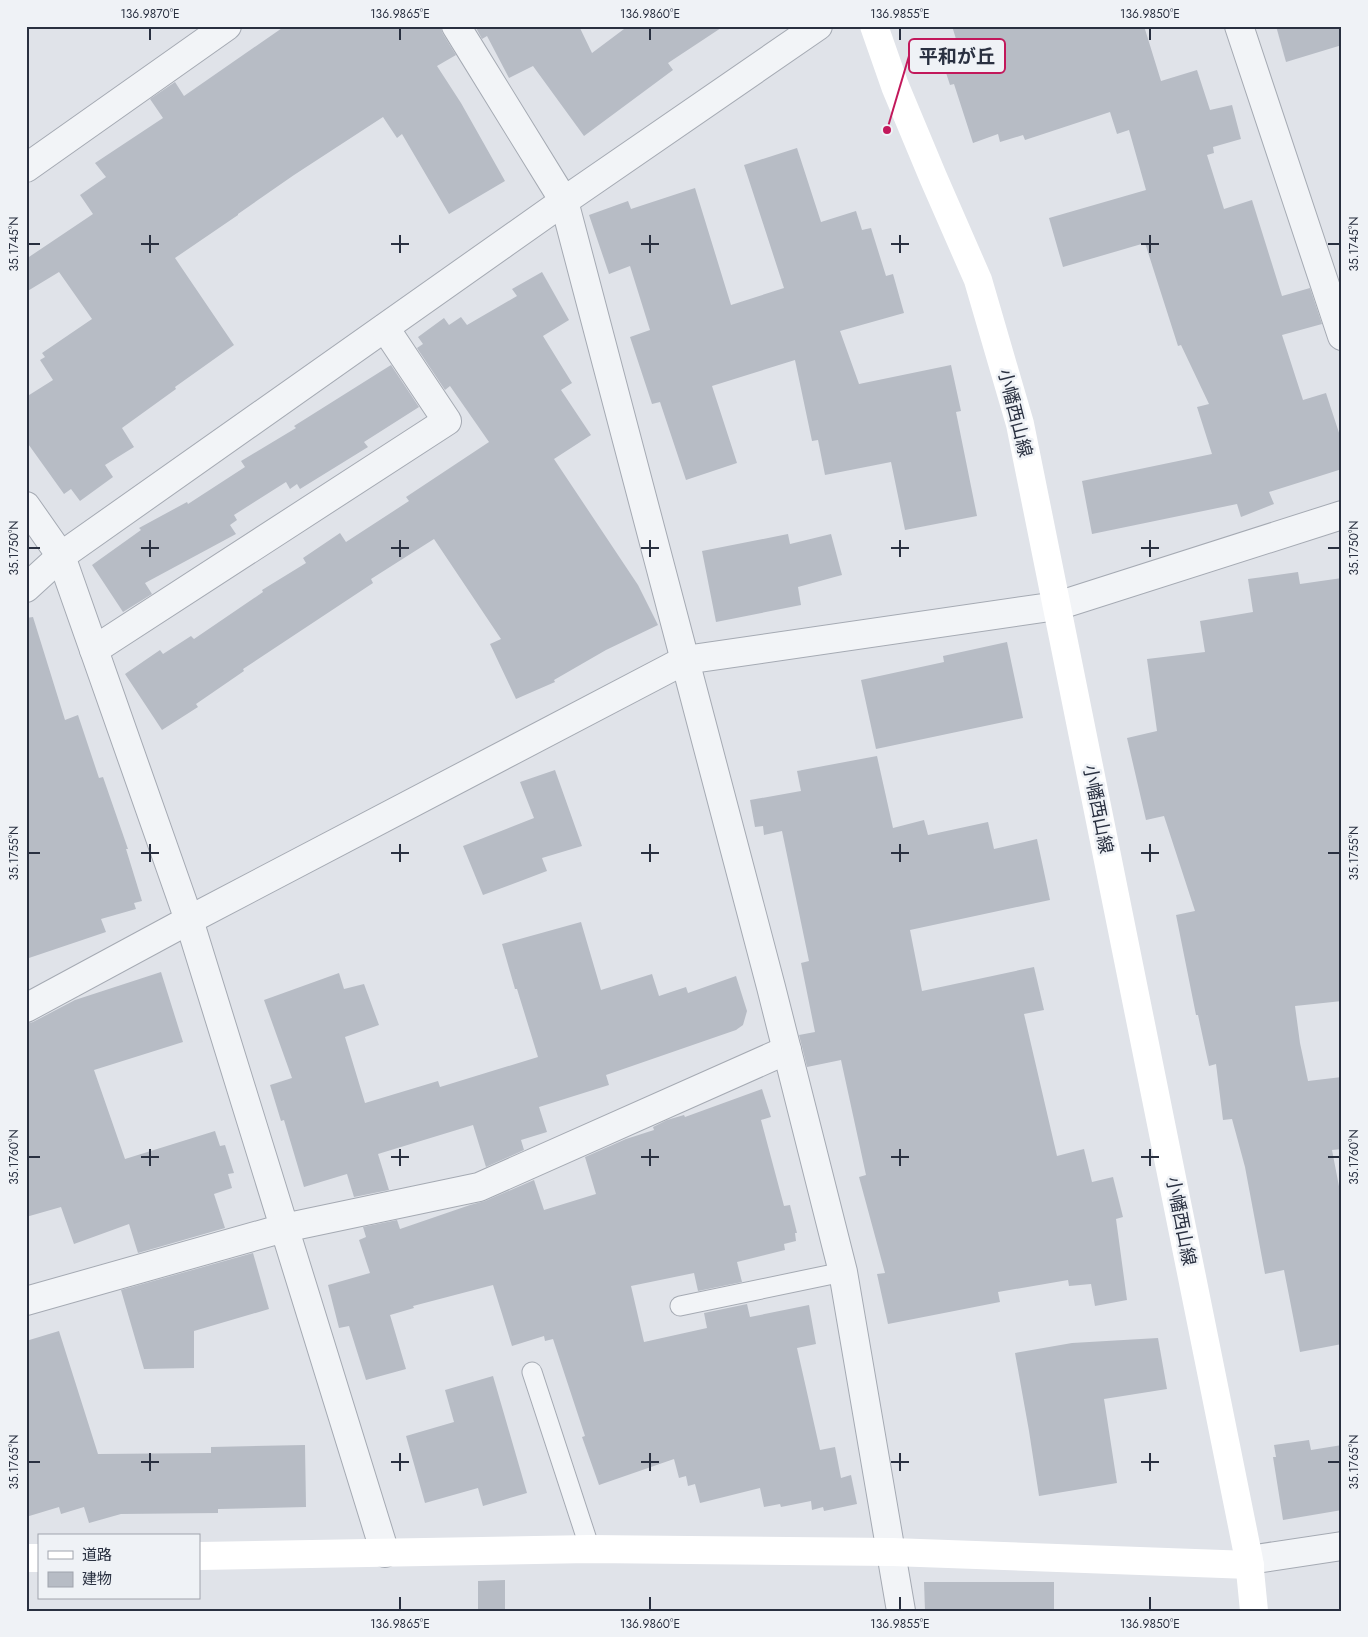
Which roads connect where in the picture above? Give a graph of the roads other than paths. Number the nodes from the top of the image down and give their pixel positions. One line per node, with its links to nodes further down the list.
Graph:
1 (227, 26): 6 (street)
2 (456, 26): 7 (street)
3 (818, 26): 7 (street)
4 (874, 26): 14 (street, 小幡西山線)
5 (1239, 26): 9 (street)
6 (26, 168)
7 (564, 201): 8 (street); 16 (street)
8 (385, 328): 12 (street); 15 (street)
9 (1342, 336)
10 (26, 506): 12 (street)
11 (1342, 515): 14 (street)
12 (62, 556): 13 (street); 15 (street)
13 (26, 588)
14 (1057, 606): 16 (street); 30 (street, 小幡西山線)
15 (94, 650): 17 (street)
16 (685, 660): 17 (street); 19 (street)
17 (190, 920): 18 (street); 20 (street)
18 (26, 1008)
19 (787, 1050): 20 (street); 21 (street)
20 (284, 1228): 22 (street); 28 (street)
21 (843, 1272): 23 (lane); 27 (street)
22 (26, 1301)
23 (680, 1306)
24 (532, 1372): 26 (lane)
25 (1342, 1546): 30 (street)
26 (590, 1549): 27 (street); 28 (street)
27 (892, 1552): 30 (street); 31 (street)
28 (386, 1553): 29 (street)
29 (200, 1556)
30 (1250, 1562): 32 (street, 小幡西山線)
31 (901, 1611)
32 (1254, 1611)

